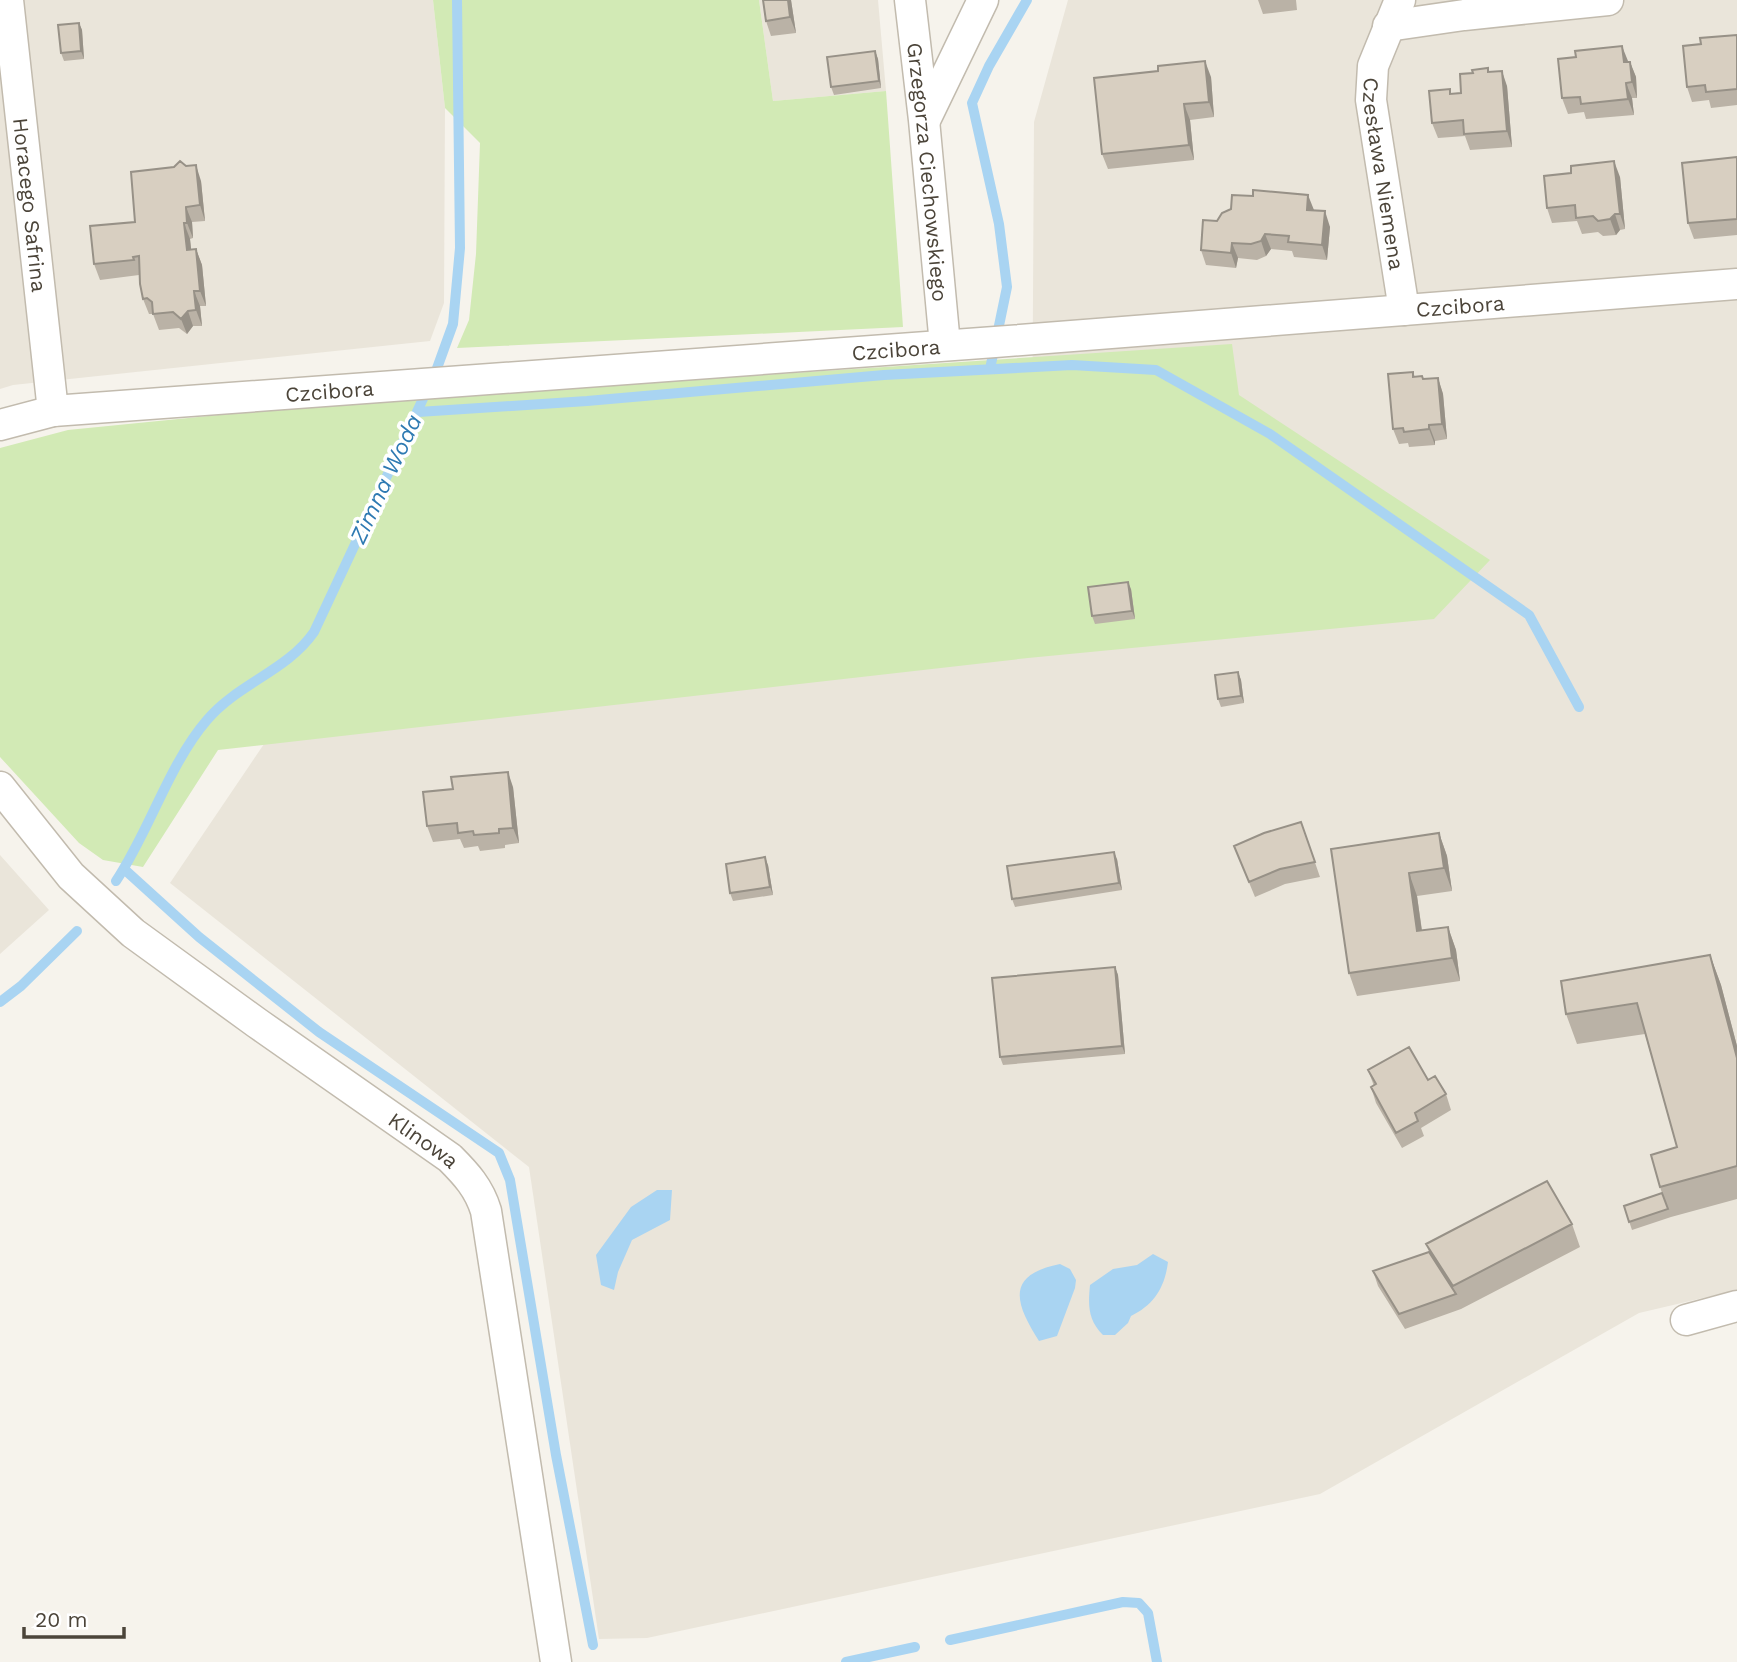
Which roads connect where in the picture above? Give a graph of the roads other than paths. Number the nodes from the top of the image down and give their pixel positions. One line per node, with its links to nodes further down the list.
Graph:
1 (8, 0): 10 (street, Horacego Safrina)
2 (910, 0): 6 (street, Grzegorza Ciechowskiego)
3 (983, 0): 6 (street)
4 (1608, 0): 5 (street)
5 (1394, 13): 8 (street, Czesława Niemena)
6 (924, 120): 9 (street, Grzegorza Ciechowskiego)
7 (1737, 284): 8 (street, Czcibora)
8 (1404, 310): 9 (street, Czcibora)
9 (945, 345): 10 (street, Czcibora)
10 (53, 411): 11 (street, Czcibora)
11 (0, 425)
12 (0, 787): 15 (street, Klinowa)
13 (1737, 1306): 14 (street)
14 (1686, 1320)
15 (556, 1662)

